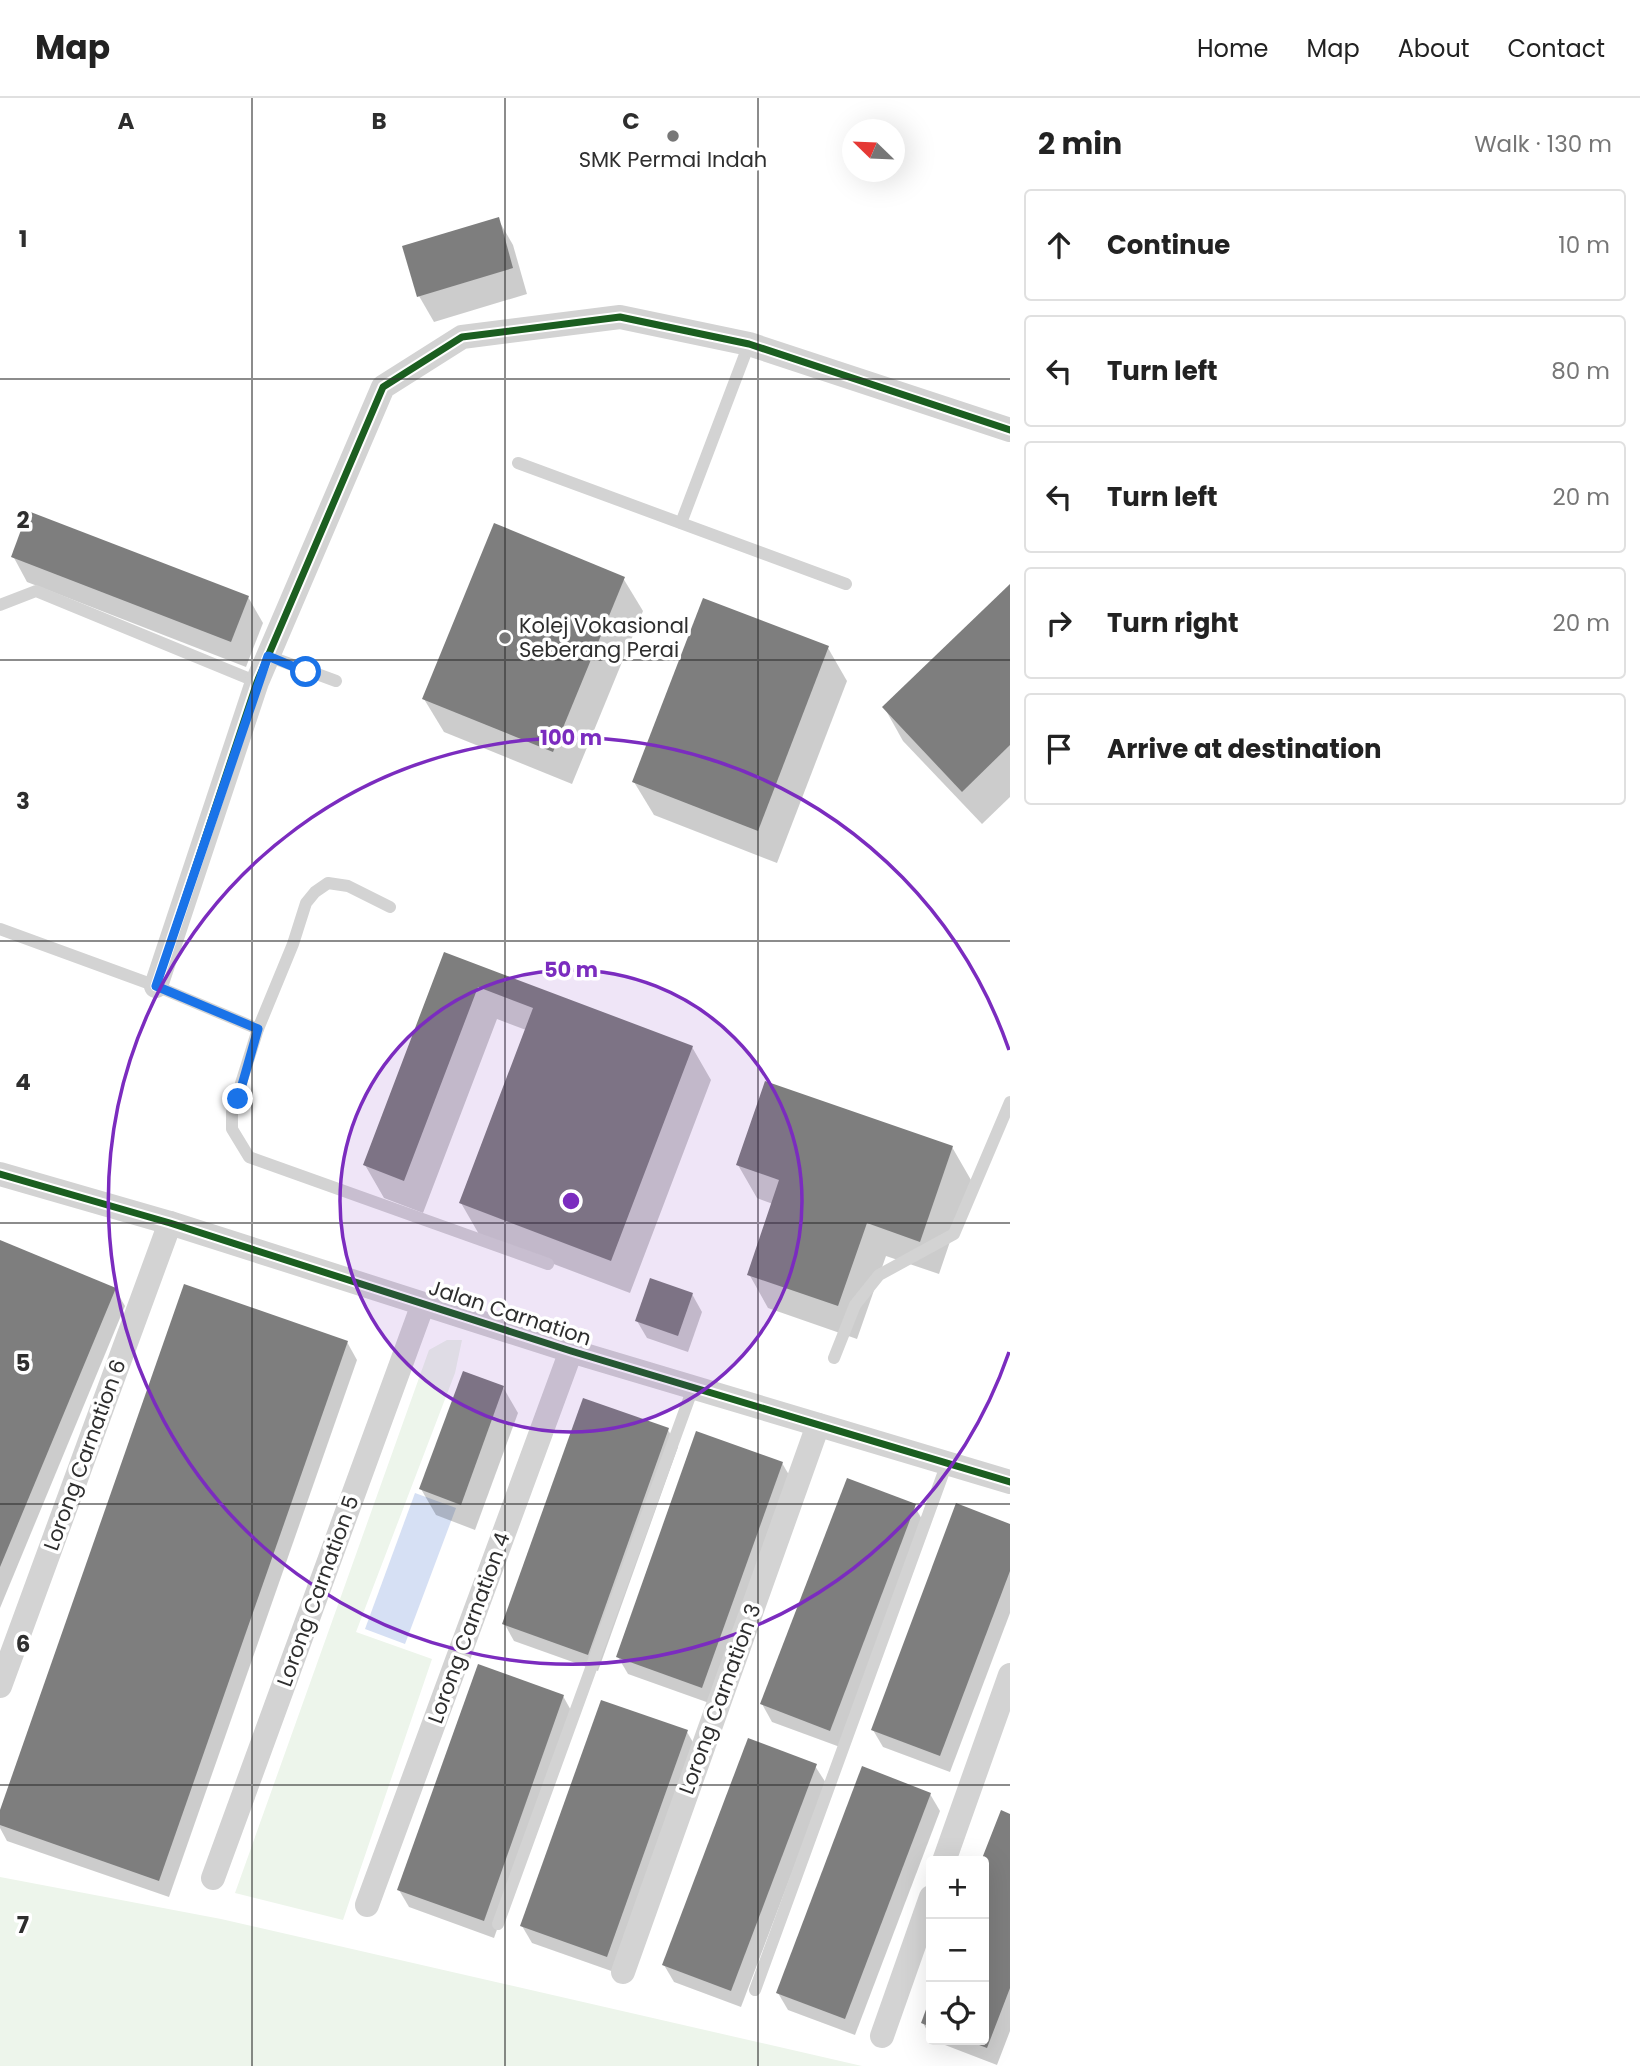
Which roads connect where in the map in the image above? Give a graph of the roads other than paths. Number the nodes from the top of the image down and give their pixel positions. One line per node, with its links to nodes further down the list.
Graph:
1 (749, 344): 2 (street); 4 (lane); 7 (street)
2 (1010, 430)
3 (519, 463): 4 (lane)
4 (681, 523): 5 (lane)
5 (846, 583)
6 (0, 606): 9 (lane)
7 (268, 656): 8 (lane); 9 (street)
8 (336, 681)
9 (257, 682): 12 (street)
10 (390, 908): 13 (lane)
11 (0, 929): 12 (lane)
12 (156, 986): 13 (lane)
13 (258, 1029): 17 (lane)
14 (1010, 1102): 20 (lane)
15 (0, 1174): 16 (street, Jalan Carnation)
16 (170, 1223): 18 (street, Jalan Carnation); 26 (street, Lorong Carnation 6)
17 (548, 1264)
18 (423, 1304): 19 (street, Jalan Carnation); 28 (street, Lorong Carnation 5)
19 (571, 1352): 21 (street, Jalan Carnation); 29 (street, Lorong Carnation 4)
20 (834, 1357)
21 (693, 1388): 22 (street, Jalan Carnation); 31 (lane)
22 (818, 1425): 23 (street, Jalan Carnation); 32 (street, Lorong Carnation 3)
23 (947, 1463): 24 (street, Jalan Carnation); 33 (lane)
24 (1010, 1482)
25 (1010, 1675): 27 (street)
26 (0, 1686)
27 (946, 1856)
28 (212, 1878)
29 (367, 1905)
30 (926, 1911): 34 (street)
31 (498, 1924)
32 (623, 1972)
33 (755, 1990)
34 (882, 2036)

